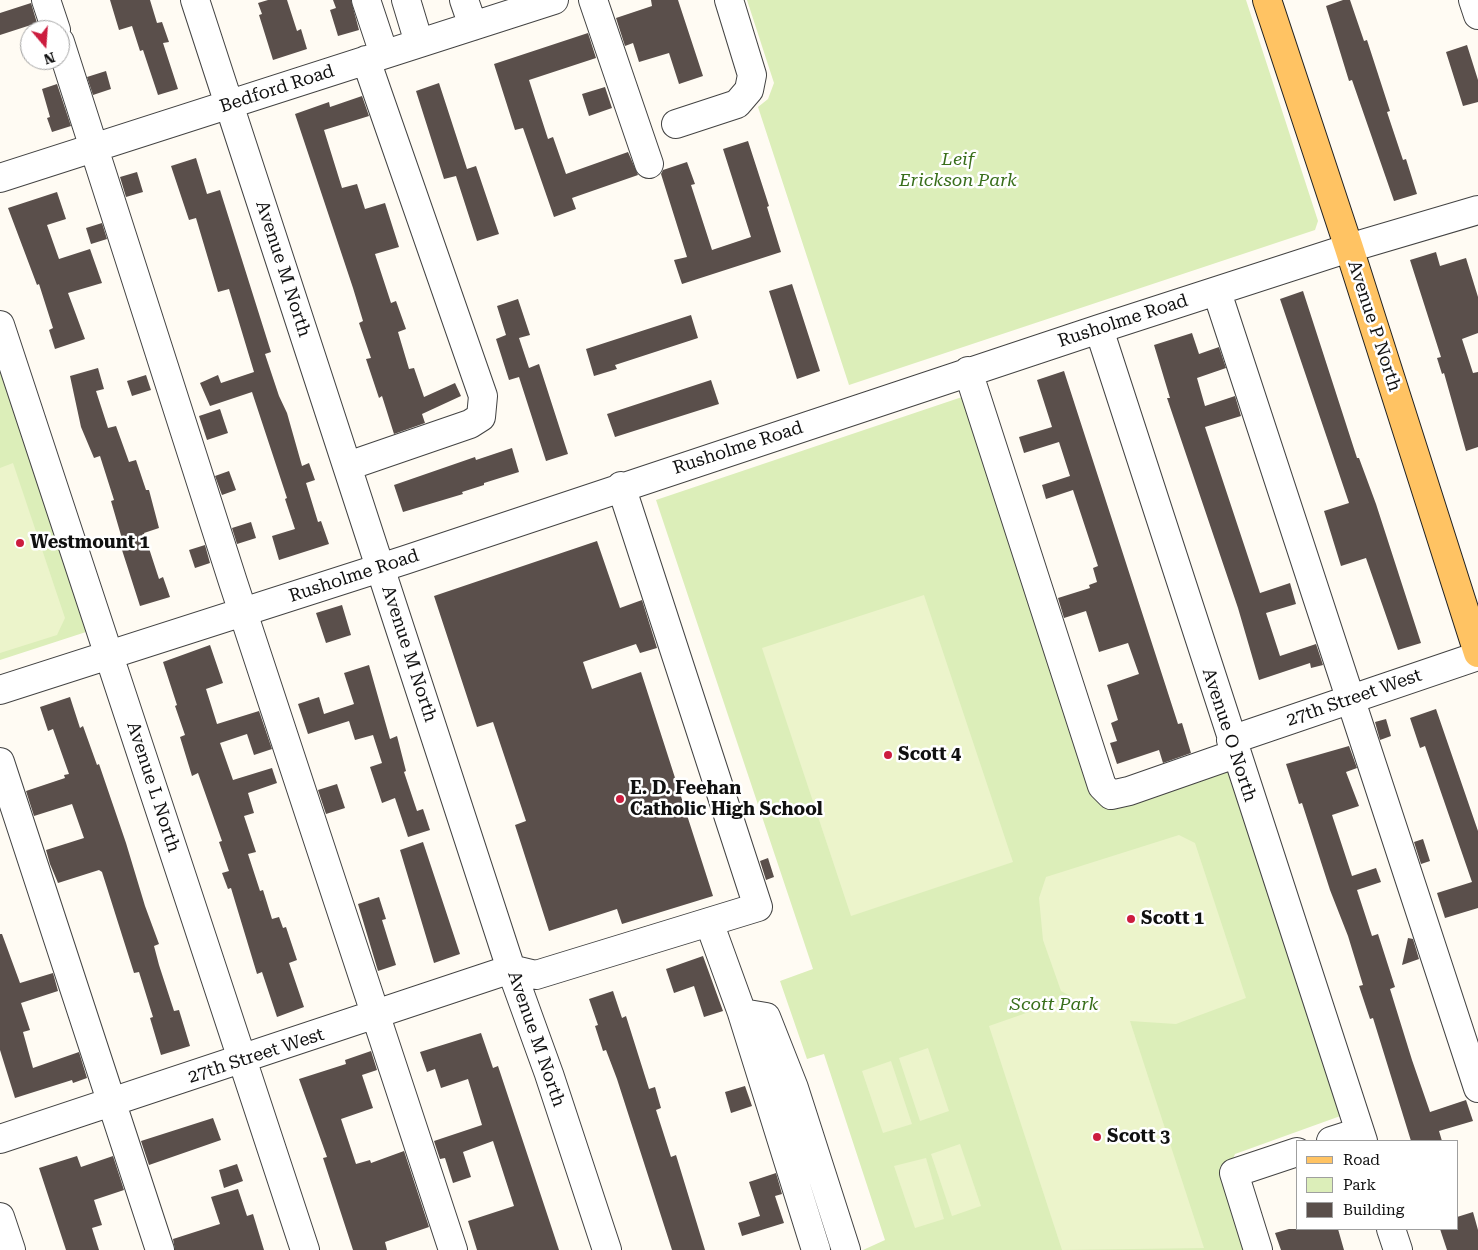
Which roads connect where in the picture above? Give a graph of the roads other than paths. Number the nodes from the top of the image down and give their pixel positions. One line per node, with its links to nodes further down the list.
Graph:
1 (46, 0): 12 (street)
2 (195, 0): 17 (street, Avenue M North)
3 (366, 0): 15 (street)
4 (406, 0): 14 (street)
5 (464, 0): 13 (street)
6 (554, 0): 13 (street, Bedford Road)
7 (593, 0): 20 (street)
8 (729, 0): 18 (street)
9 (1267, 0): 23 (main road, Avenue P North)
10 (1473, 0): 11 (street)
11 (1478, 16)
12 (53, 20)
13 (472, 26): 14 (street, Bedford Road)
14 (419, 43): 15 (street, Bedford Road)
15 (375, 57): 17 (street, Bedford Road); 28 (street)
16 (69, 70): 19 (street)
17 (230, 106): 19 (street, Bedford Road); 28 (street, Avenue M North)
18 (676, 124)
19 (94, 147): 21 (street, Bedford Road); 31 (street)
20 (650, 164)
21 (0, 178)
22 (1478, 210): 23 (street, Rusholme Road)
23 (1349, 248): 24 (street, Rusholme Road); 33 (main road, Avenue P North)
24 (1217, 292): 26 (street, Rusholme Road); 35 (street)
25 (0, 325): 32 (street, Avenue L North)
26 (1099, 329): 27 (street, Rusholme Road); 36 (street, Avenue O North)
27 (968, 371): 29 (street, Rusholme Road); 36 (street, 27th Street West)
28 (348, 466): 30 (street, Avenue M North)
29 (621, 486): 30 (street, Rusholme Road); 38 (street)
30 (381, 567): 31 (street, Rusholme Road); 39 (street, Avenue M North)
31 (243, 612): 32 (street, Rusholme Road); 41 (street)
32 (109, 654): 34 (street, Rusholme Road); 42 (street, Avenue L North)
33 (1478, 655): 35 (street, 27th Street West)
34 (0, 690)
35 (1350, 700): 36 (street, 27th Street West); 43 (street)
36 (1233, 747): 45 (street, Avenue O North)
37 (0, 762): 44 (street)
38 (709, 922): 39 (street); 40 (street)
39 (512, 969): 41 (street, 27th Street West); 55 (street, Avenue M North)
40 (742, 1013): 56 (street); 57 (street)
41 (375, 1016): 42 (street, 27th Street West); 54 (street)
42 (242, 1060): 44 (street, 27th Street West); 53 (street, Avenue L North)
43 (1478, 1088)
44 (112, 1104): 46 (street, 27th Street West); 52 (street)
45 (1361, 1136): 47 (street)
46 (0, 1139)
47 (1337, 1140)
48 (1296, 1152): 58 (street)
49 (0, 1217): 51 (street)
50 (1391, 1230): 59 (street)
51 (11, 1250)
52 (160, 1250)
53 (305, 1250)
54 (453, 1250)
55 (607, 1250)
56 (816, 1250)
57 (846, 1250)
58 (1258, 1250)
59 (1398, 1250)

